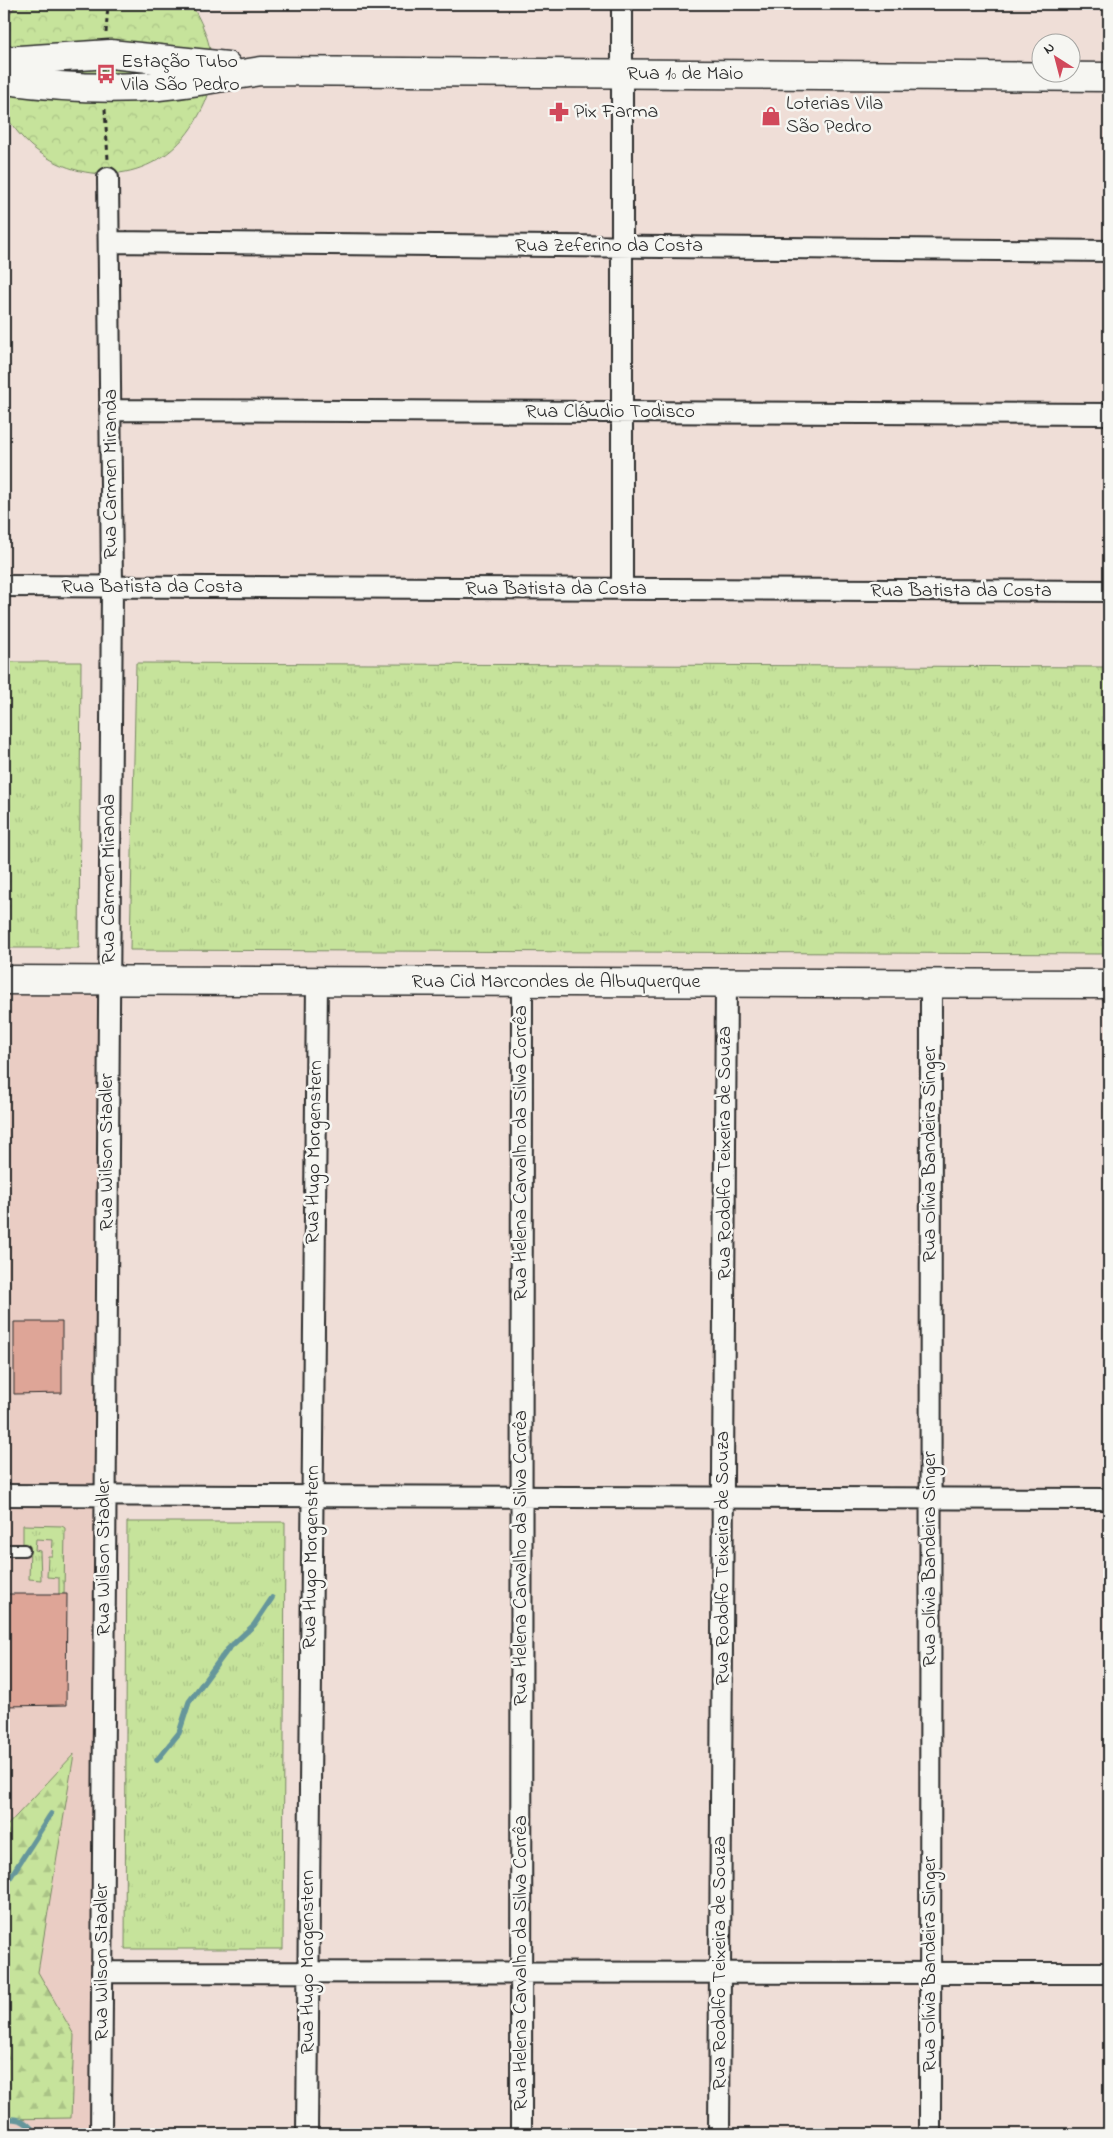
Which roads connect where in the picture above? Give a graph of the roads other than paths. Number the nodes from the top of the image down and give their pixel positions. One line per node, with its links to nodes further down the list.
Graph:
1 (622, 4): 4 (street)
2 (4, 61): 3 (street, Rua 1º de Maio)
3 (261, 71): 4 (street, Rua 1º de Maio); 6 (street, Rua 1º de Maio)
4 (622, 74): 5 (street, Rua 1º de Maio); 9 (street)
5 (1109, 77)
6 (4, 80)
7 (108, 178): 8 (street, Rua Carmen Miranda)
8 (109, 242): 9 (street, Rua Zeferino da Costa); 11 (street, Rua Carmen Miranda)
9 (622, 246): 10 (street, Rua Zeferino da Costa); 12 (street)
10 (1109, 251)
11 (110, 410): 12 (street, Rua Cláudio Todisco); 15 (street, Rua Carmen Miranda)
12 (622, 412): 13 (street, Rua Cláudio Todisco); 16 (street)
13 (1109, 414)
14 (4, 586): 15 (street, Rua Batista da Costa)
15 (112, 587): 16 (street, Rua Batista da Costa); 19 (street, Rua Carmen Miranda)
16 (622, 589): 17 (street, Rua Batista da Costa)
17 (1109, 591)
18 (4, 980): 19 (street, Rua Cid Marcondes de Albuquerque)
19 (108, 980): 20 (street, Rua Cid Marcondes de Albuquerque); 26 (street, Rua Wilson Stadler)
20 (317, 981): 21 (street, Rua Cid Marcondes de Albuquerque); 27 (street, Rua Hugo Morgenstern)
21 (522, 982): 22 (street, Rua Cid Marcondes de Albuquerque); 28 (street, Rua Helena Carvalho da Silva Corrêa)
22 (726, 982): 23 (street, Rua Cid Marcondes de Albuquerque); 29 (street, Rua Rodolfo Teixeira de Souza)
23 (930, 983): 24 (street, Rua Cid Marcondes de Albuquerque); 30 (street, Rua Olívia Bandeira Singer)
24 (1109, 984)
25 (4, 1495): 26 (street)
26 (105, 1495): 27 (street); 34 (street, Rua Wilson Stadler)
27 (312, 1496): 28 (street); 35 (street, Rua Hugo Morgenstern)
28 (521, 1496): 29 (street); 36 (street, Rua Helena Carvalho da Silva Corrêa)
29 (723, 1497): 30 (street); 37 (street, Rua Rodolfo Teixeira de Souza)
30 (930, 1498): 31 (street); 38 (street, Rua Olívia Bandeira Singer)
31 (1109, 1499)
32 (4, 1550): 33 (lane)
33 (24, 1550)
34 (102, 1972): 35 (street); 40 (street, Rua Wilson Stadler)
35 (308, 1972): 36 (street); 41 (street, Rua Hugo Morgenstern)
36 (521, 1973): 37 (street); 42 (street, Rua Helena Carvalho da Silva Corrêa)
37 (720, 1973): 38 (street); 43 (street, Rua Rodolfo Teixeira de Souza)
38 (930, 1973): 39 (street); 44 (street, Rua Olívia Bandeira Singer)
39 (1109, 1973)
40 (101, 2134)
41 (307, 2134)
42 (521, 2134)
43 (719, 2134)
44 (930, 2134)

